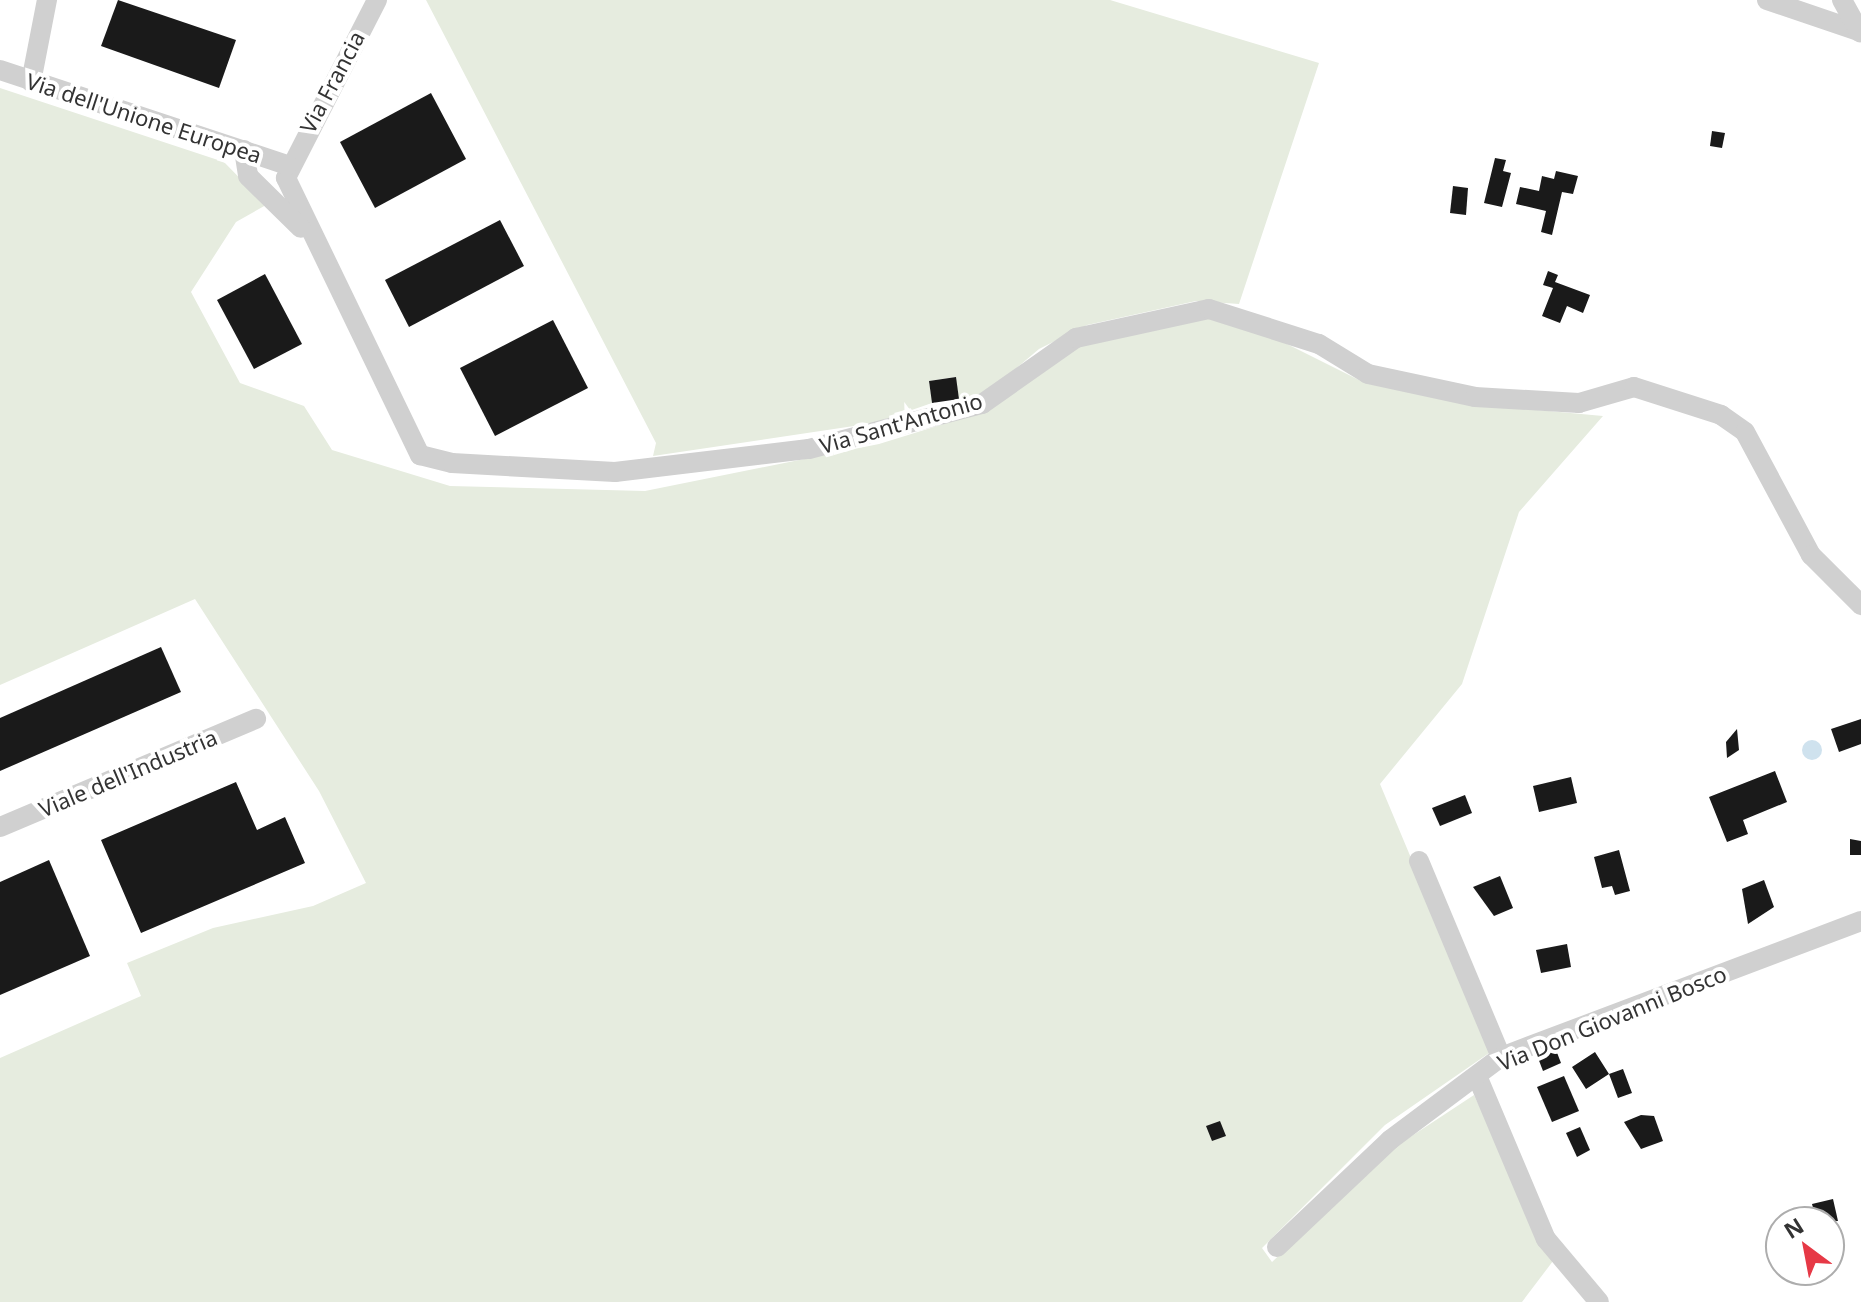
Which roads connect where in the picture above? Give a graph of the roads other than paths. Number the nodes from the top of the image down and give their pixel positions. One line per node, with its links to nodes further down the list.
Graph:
1 (47, 0): 7 (street)
2 (377, 0): 9 (street, Via Francia)
3 (1767, 0): 5 (street)
4 (1842, 0): 5 (street)
5 (1860, 32)
6 (0, 70): 7 (street, Via dell'Unione Europea)
7 (31, 82): 8 (street, Via dell'Unione Europea)
8 (244, 150): 9 (street, Via dell'Unione Europea); 10 (street)
9 (287, 171): 10 (street); 11 (street)
10 (266, 193): 11 (street)
11 (321, 253): 12 (street, Via Sant'Antonio)
12 (1861, 605)
13 (256, 719): 14 (street, Viale dell'Industria)
14 (0, 827)
15 (1419, 861): 17 (street)
16 (1861, 921): 17 (street, Via Don Giovanni Bosco)
17 (1501, 1057): 18 (street, Via Don Giovanni Bosco)
18 (1477, 1076): 19 (street, Via Don Giovanni Bosco); 20 (street)
19 (1277, 1247)
20 (1599, 1302)

